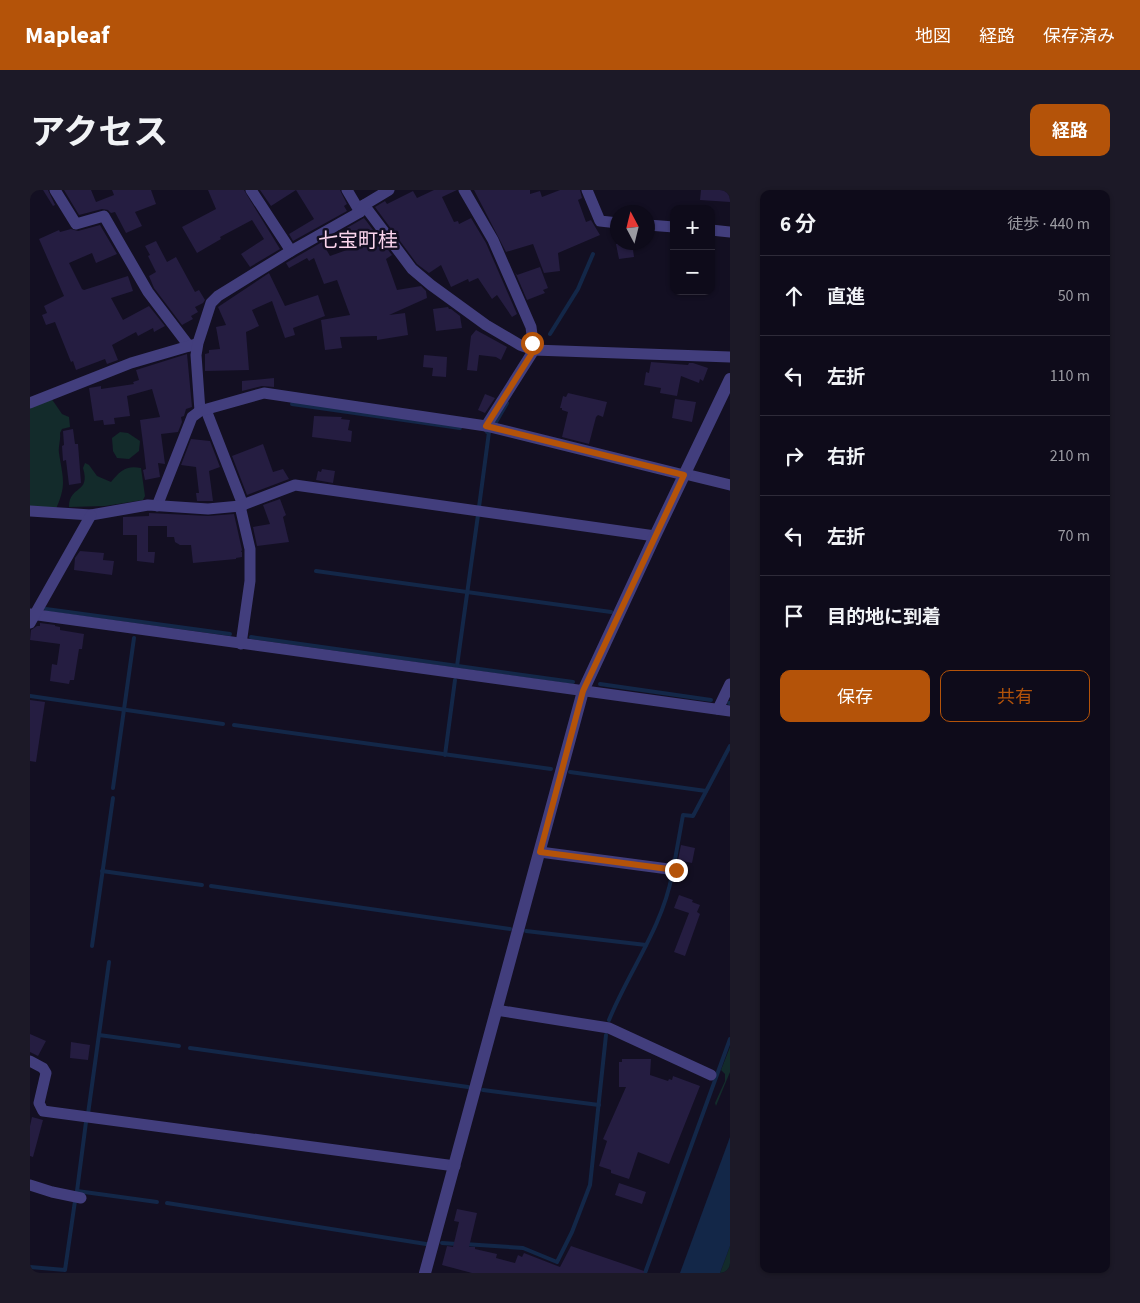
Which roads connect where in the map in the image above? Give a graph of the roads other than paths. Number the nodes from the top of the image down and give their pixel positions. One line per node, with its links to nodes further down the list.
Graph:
1 (55, 190): 14 (street)
2 (251, 190): 13 (street)
3 (346, 190): 7 (street)
4 (389, 190): 7 (street)
5 (464, 190): 15 (street)
6 (587, 190): 8 (street)
7 (362, 209): 13 (street); 15 (street)
8 (610, 223)
9 (655, 226): 10 (street)
10 (670, 227)
11 (715, 230): 12 (street)
12 (730, 232)
13 (291, 251): 14 (street)
14 (193, 345): 18 (street); 19 (street)
15 (534, 350): 16 (street); 20 (street)
16 (730, 357)
17 (730, 378): 21 (street)
18 (30, 403)
19 (203, 411): 20 (street); 23 (street); 24 (street)
20 (486, 426): 21 (street)
21 (684, 474): 22 (street); 27 (street)
22 (730, 485)
23 (242, 505): 24 (street); 27 (street); 29 (street)
24 (157, 506): 26 (street)
25 (30, 511): 26 (street)
26 (91, 515): 28 (street)
27 (655, 536): 31 (street)
28 (32, 617): 29 (street)
29 (241, 644): 31 (street)
30 (730, 684): 32 (street)
31 (583, 691): 32 (street); 34 (street)
32 (718, 709): 33 (street)
33 (730, 711)
34 (540, 852): 35 (street); 36 (street)
35 (676, 870)
36 (496, 1010): 38 (street); 39 (street)
37 (30, 1061): 39 (street)
38 (710, 1075)
39 (455, 1166): 42 (street)
40 (30, 1185): 41 (street)
41 (81, 1198)
42 (425, 1273)

